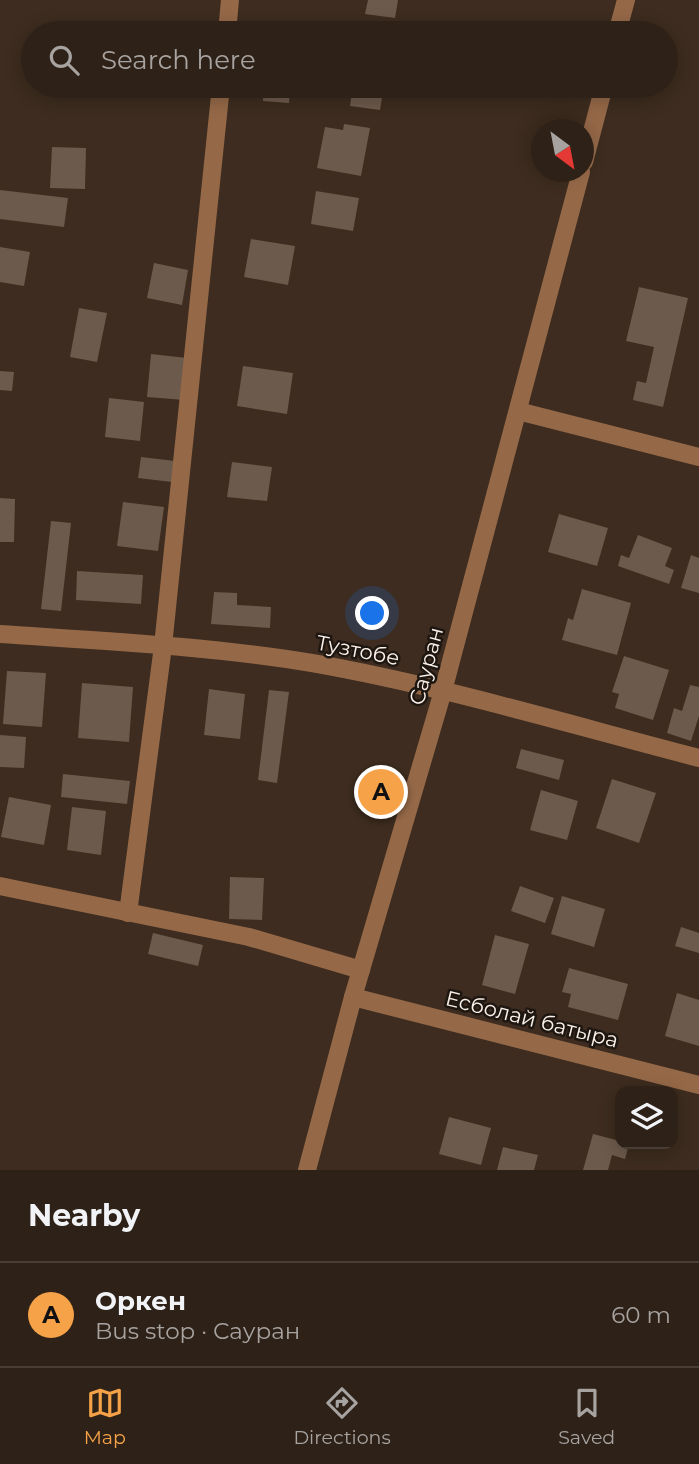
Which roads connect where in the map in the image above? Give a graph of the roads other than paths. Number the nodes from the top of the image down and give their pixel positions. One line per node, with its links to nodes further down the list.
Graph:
1 (230, 0): 3 (street)
2 (626, 0): 4 (street)
3 (228, 21)
4 (620, 21)
5 (220, 98): 12 (street)
6 (601, 98): 7 (street)
7 (594, 122)
8 (578, 182): 9 (street, Сауран)
9 (518, 411): 10 (street); 13 (street, Сауран)
10 (699, 457)
11 (0, 634): 12 (street, Тузтобе)
12 (163, 646): 13 (street, Тузтобе); 16 (street)
13 (443, 691): 14 (street, Тузтобе); 17 (street, Сауран)
14 (699, 758)
15 (0, 886): 16 (street)
16 (128, 913): 17 (street)
17 (361, 971): 18 (street, Сауран)
18 (353, 998): 19 (street, Есболай батыра); 20 (street, Сауран)
19 (699, 1085)
20 (307, 1170)

